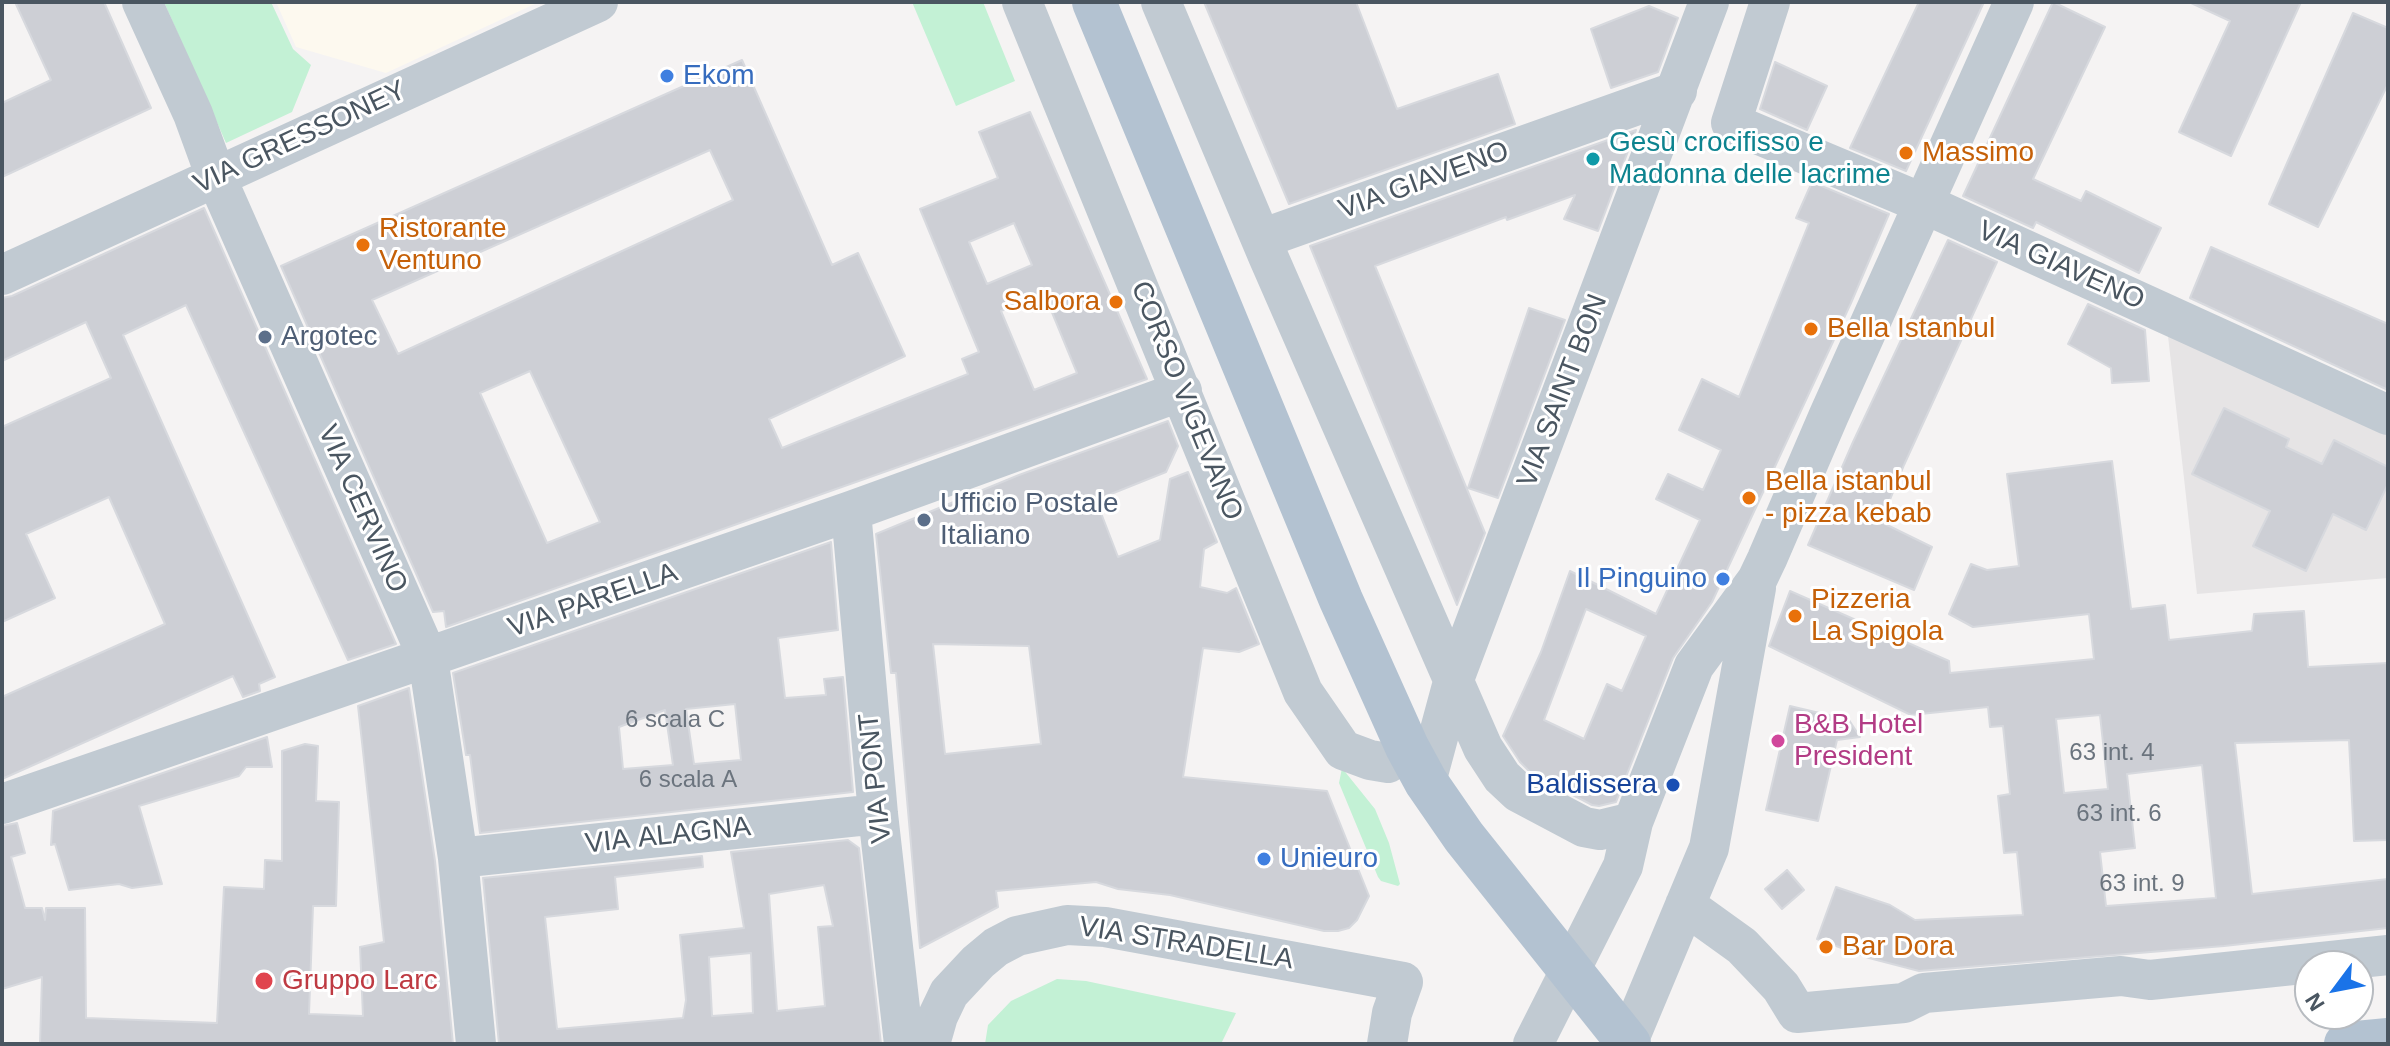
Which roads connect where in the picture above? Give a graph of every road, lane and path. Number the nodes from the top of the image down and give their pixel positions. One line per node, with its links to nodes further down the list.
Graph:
1 (142, 2): 12 (street, VIA CERVINO)
2 (598, 2): 12 (street, VIA GRESSONEY)
3 (1022, 2): 16 (street, CORSO VIGEVANO)
4 (1094, 2): 22 (main road)
5 (1161, 2): 14 (street)
6 (1709, 2): 11 (street, VIA SAINT BON)
7 (1770, 2): 11 (street, VIA SAINT BON)
8 (1991, 2): 10 (street)
9 (2014, 2): 10 (street)
10 (1990, 56): 13 (street)
11 (1705, 104): 13 (street, VIA GIAVENO); 14 (street, VIA GIAVENO); 21 (street, VIA SAINT BON)
12 (216, 177): 15 (street, VIA GRESSONEY); 20 (street, VIA CERVINO)
13 (1923, 204): 17 (street, VIA GIAVENO); 19 (street)
14 (1261, 239): 21 (street)
15 (2, 275)
16 (1182, 391): 18 (street, VIA PARELLA); 22 (street, CORSO VIGEVANO)
17 (2388, 415)
18 (851, 511): 20 (street, VIA PARELLA); 24 (street, VIA PONT)
19 (1757, 580): 25 (street); 27 (street)
20 (428, 658): 23 (street, VIA PARELLA); 26 (street, VIA CERVINO)
21 (1453, 682): 22 (street, VIA SAINT BON); 25 (street)
22 (1407, 772): 29 (main road)
23 (2, 804)
24 (878, 814): 26 (street, VIA ALAGNA); 30 (street, VIA PONT)
25 (1633, 822): 29 (street)
26 (458, 858): 33 (street, VIA CERVINO)
27 (1685, 905): 28 (street); 38 (street)
28 (2388, 955)
29 (1564, 983): 37 (street); 38 (main road)
30 (899, 985): 31 (street); 34 (street, VIA PONT)
31 (949, 993): 35 (street, VIA STRADELLA); 36 (street, VIA STRADELLA)
32 (2388, 1040): 39 (main road)
33 (476, 1044)
34 (904, 1044)
35 (930, 1044)
36 (1387, 1044)
37 (1533, 1044)
38 (1619, 1044)
39 (2346, 1044)

